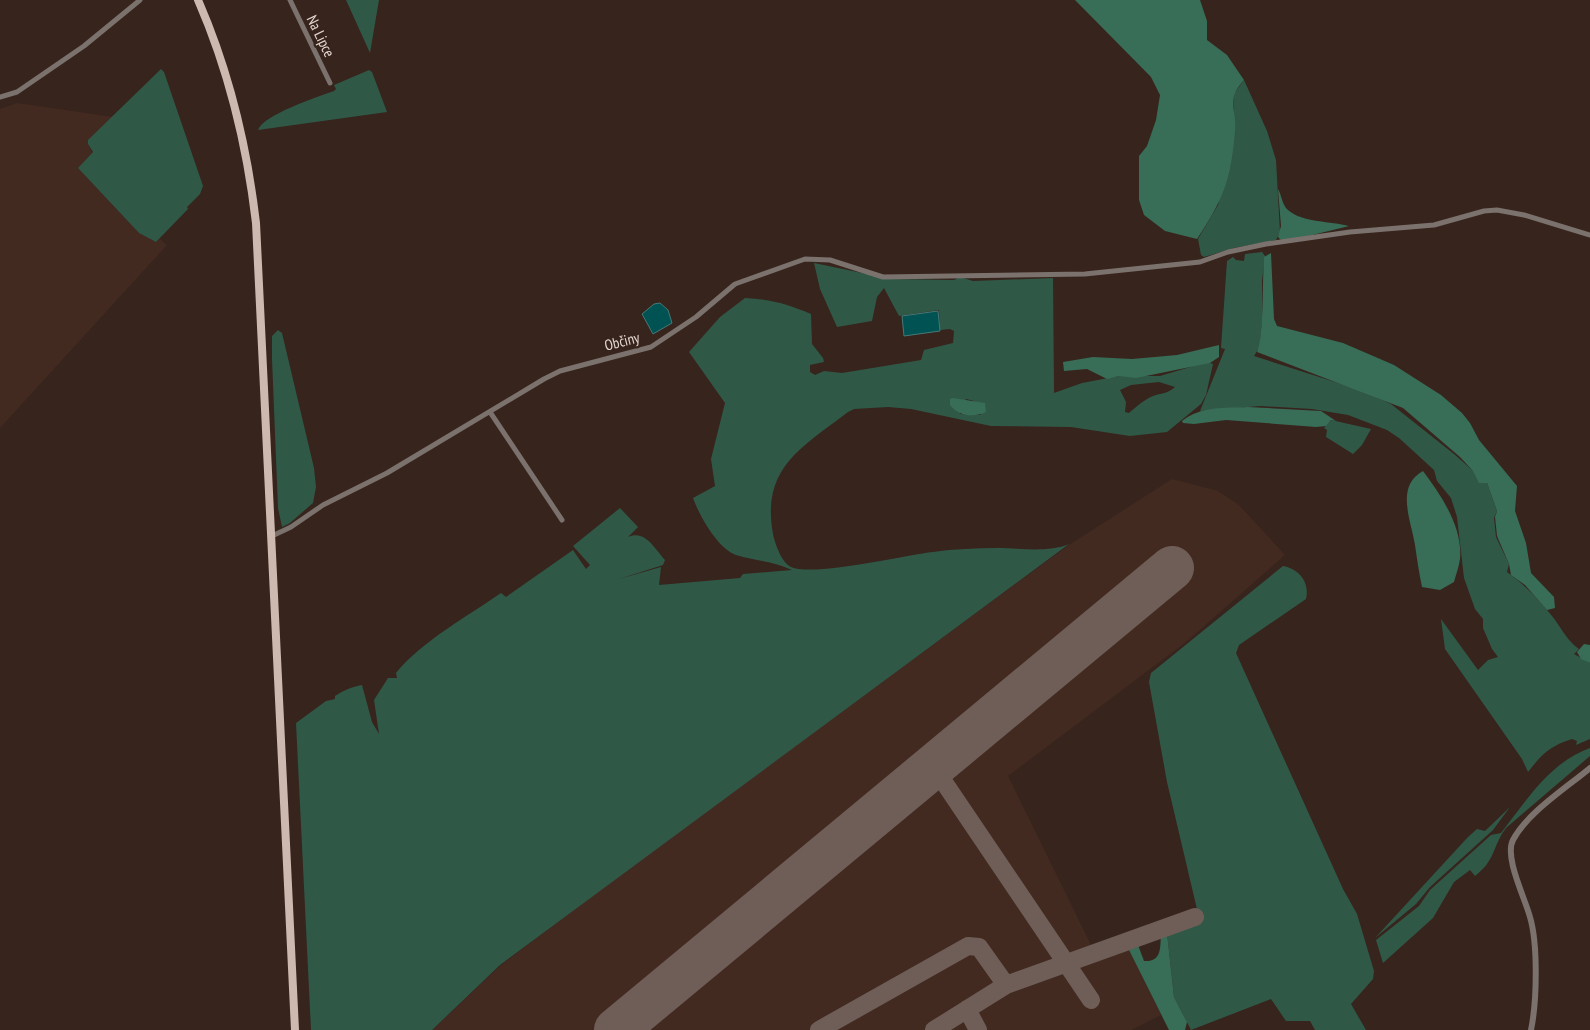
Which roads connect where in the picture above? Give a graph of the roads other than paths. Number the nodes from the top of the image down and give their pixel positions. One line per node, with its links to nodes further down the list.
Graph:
1 (140, 0): 5 (street)
2 (198, 0): 9 (main road)
3 (290, 0): 4 (street, Na Lipce)
4 (330, 83)
5 (0, 97)
6 (1590, 235): 7 (street, Občiny)
7 (490, 412): 8 (street); 9 (street, Občiny)
8 (562, 520)
9 (272, 536): 11 (main road)
10 (1590, 768): 12 (street)
11 (295, 1030)
12 (1531, 1030)

